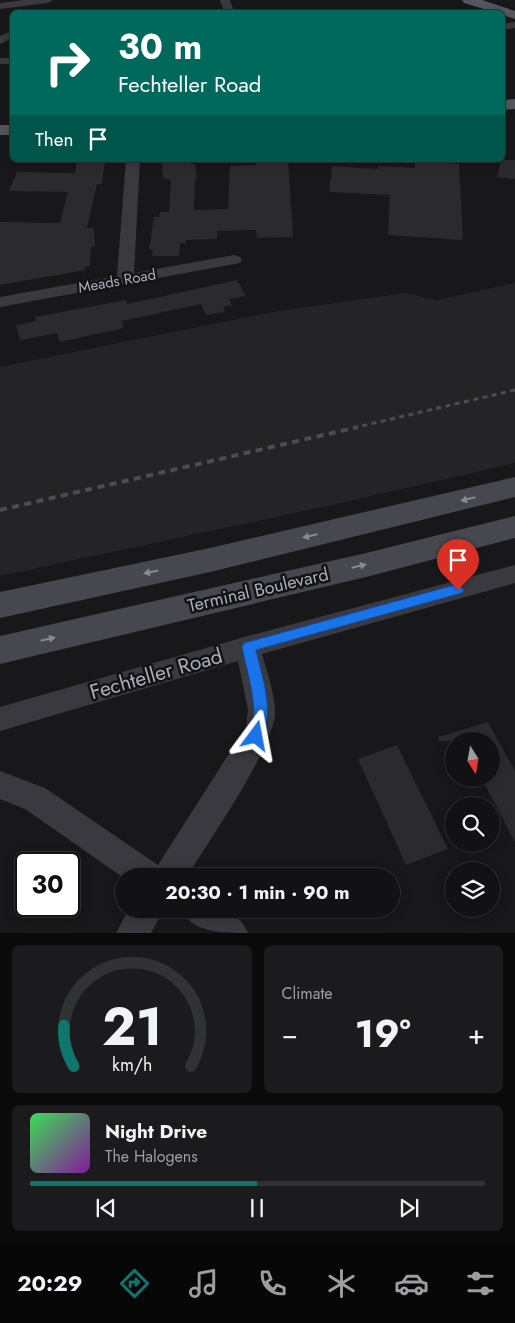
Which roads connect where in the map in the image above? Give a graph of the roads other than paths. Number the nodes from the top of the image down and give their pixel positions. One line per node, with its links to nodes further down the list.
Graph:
1 (48, 0): 3 (street)
2 (470, 0): 5 (main road)
3 (8, 2): 4 (street)
4 (0, 6)
5 (500, 10)
6 (133, 162): 8 (street)
7 (234, 260): 8 (street, Meads Road)
8 (125, 280): 9 (street, Meads Road)
9 (0, 302)
10 (515, 487): 13 (main road, one-way to 13)
11 (515, 527): 15 (main road, Terminal Boulevard, one-way to 11)
12 (515, 574): 14 (street, Fechteller Road)
13 (0, 605)
14 (248, 647): 16 (street, Fechteller Road); 19 (street)
15 (0, 650)
16 (0, 719)
17 (0, 784): 18 (street)
18 (136, 868)
19 (174, 868)
20 (142, 918): 22 (street)
21 (210, 918): 23 (street)
22 (132, 933)
23 (232, 933)

